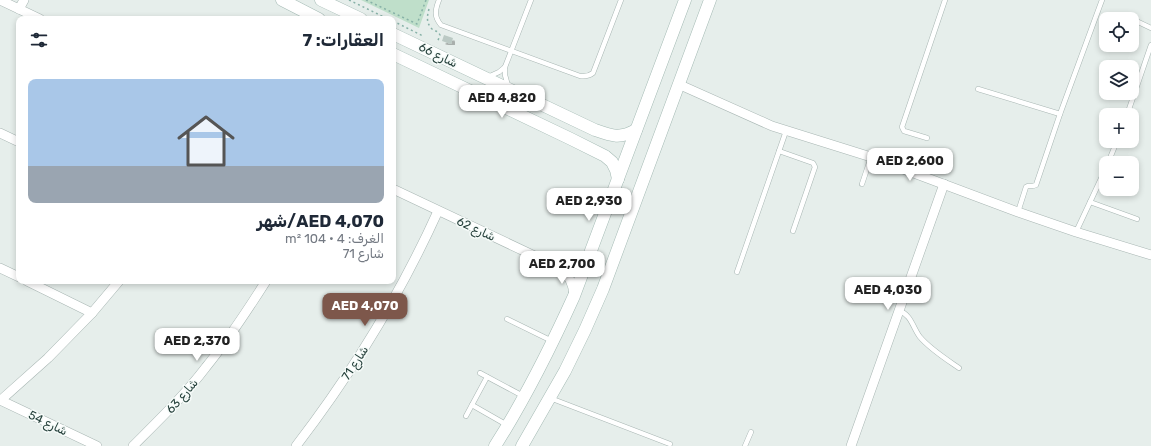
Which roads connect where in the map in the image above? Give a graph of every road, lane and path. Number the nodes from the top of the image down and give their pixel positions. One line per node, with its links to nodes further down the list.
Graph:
1 (0, 0): 16 (street)
2 (24, 0): 16 (street)
3 (282, 0): 17 (street)
4 (294, 0): 17 (street)
5 (321, 0): 20 (street)
6 (349, 0): 21 (path)
7 (366, 0): 8 (path)
8 (426, 0)
9 (439, 0): 26 (lane)
10 (531, 0): 26 (lane)
11 (621, 0): 26 (lane)
12 (685, 0): 36 (street)
13 (710, 0): 30 (street)
14 (945, 0): 40 (lane)
15 (1102, 0): 34 (lane)
16 (19, 9): 18 (street)
17 (301, 11): 19 (street)
18 (34, 16)
19 (312, 16)
20 (355, 16)
21 (382, 16)
22 (1139, 22): 23 (lane)
23 (1151, 28)
24 (396, 35): 29 (street, شارع 66)
25 (1151, 45): 33 (lane)
26 (511, 51): 28 (lane)
27 (396, 55): 39 (street, شارع 66)
28 (505, 67): 29 (lane); 32 (lane)
29 (485, 78): 32 (street, شارع 66)
30 (678, 84): 37 (street); 73 (street)
31 (978, 88): 34 (lane)
32 (510, 90): 35 (street, شارع 66)
33 (1129, 108)
34 (1060, 114): 51 (lane)
35 (595, 130): 36 (street, شارع 66); 39 (street)
36 (636, 130): 44 (street)
37 (786, 130): 42 (lane); 43 (street)
38 (0, 133): 41 (street)
39 (572, 138): 44 (street, شارع 66)
40 (927, 138)
41 (16, 141)
42 (779, 151): 53 (lane); 59 (lane)
43 (871, 157): 46 (lane); 47 (street)
44 (618, 179): 56 (street)
45 (1099, 183): 49 (lane)
46 (862, 184)
47 (944, 184): 51 (street); 65 (street)
48 (396, 190): 50 (street, شارع 62)
49 (1090, 202): 52 (lane); 54 (lane)
50 (438, 211): 58 (street, شارع 62); 82 (street, شارع 71)
51 (1018, 212): 54 (street)
52 (1137, 219)
53 (793, 231)
54 (1076, 232): 55 (street)
55 (1151, 255)
56 (590, 256): 58 (street); 64 (street)
57 (0, 268): 60 (street)
58 (560, 268): 64 (street, شارع 62)
59 (737, 272)
60 (16, 276)
61 (33, 284): 66 (street)
62 (116, 284): 66 (street)
63 (264, 284): 81 (street, شارع 63)
64 (574, 296): 68 (street)
65 (899, 311): 69 (lane); 86 (street)
66 (92, 313): 74 (street)
67 (507, 319): 68 (lane)
68 (553, 342): 72 (street)
69 (958, 368)
70 (480, 373): 71 (lane)
71 (487, 377): 72 (lane); 75 (lane)
72 (525, 397): 77 (street)
73 (550, 398): 79 (lane); 84 (street)
74 (0, 400): 80 (street, شارع 54)
75 (472, 405): 76 (lane); 77 (lane)
76 (466, 416)
77 (508, 425): 83 (street)
78 (751, 432): 85 (lane)
79 (670, 444)
80 (97, 446)
81 (133, 446)
82 (296, 446)
83 (495, 446)
84 (522, 446)
85 (745, 446)
86 (851, 446)

